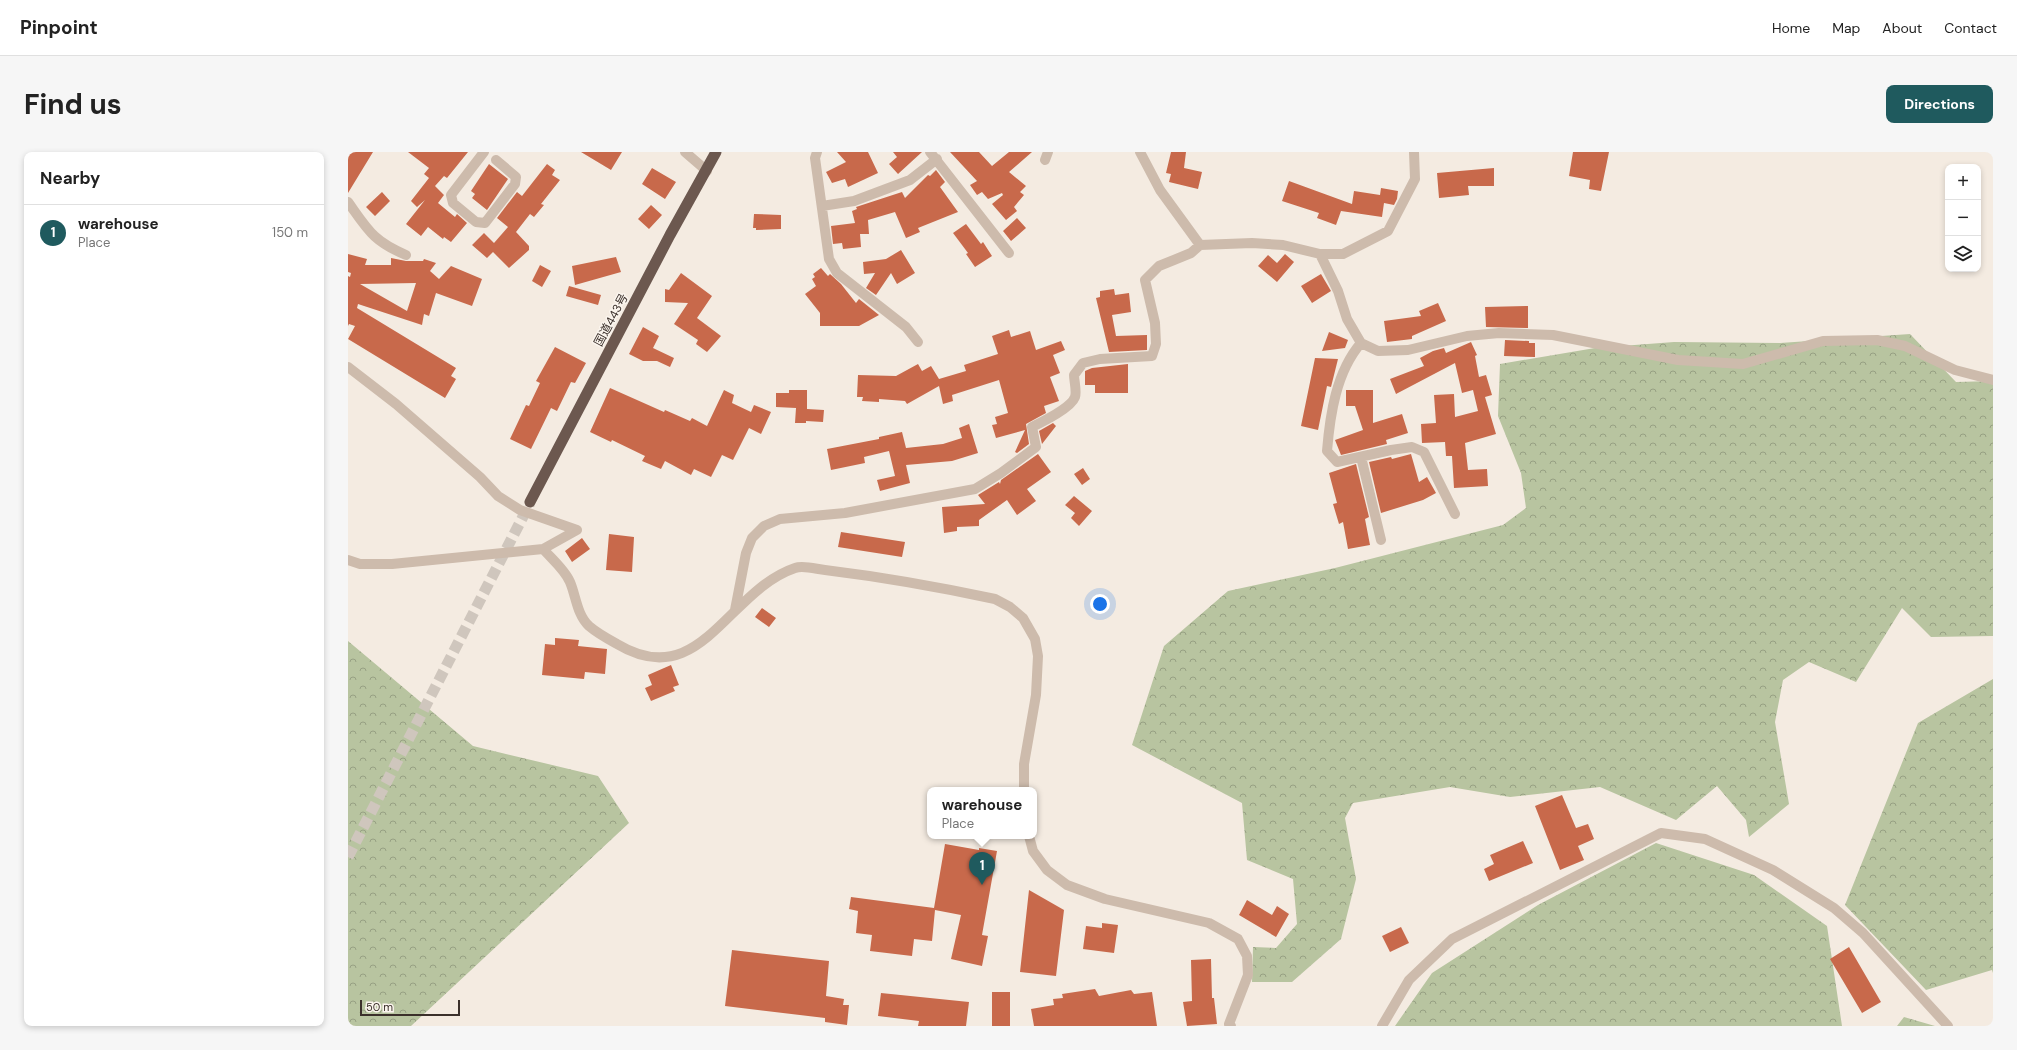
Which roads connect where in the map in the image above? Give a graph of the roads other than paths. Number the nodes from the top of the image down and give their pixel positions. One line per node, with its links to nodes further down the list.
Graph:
1 (485, 152): 7 (street); 7 (street)
2 (685, 152): 9 (street)
3 (716, 152): 9 (highway, 国道443号)
4 (817, 152): 11 (street)
5 (1140, 152): 12 (street)
6 (1414, 152): 14 (street)
7 (499, 156)
8 (933, 156): 11 (street); 13 (street)
9 (707, 171): 21 (highway, 国道443号)
10 (348, 202): 15 (street)
11 (822, 206): 16 (street)
12 (1200, 245): 14 (street); 26 (street)
13 (1009, 253)
14 (1320, 254): 17 (street)
15 (406, 255)
16 (918, 342)
17 (1361, 343): 19 (street); 20 (street)
18 (348, 367): 24 (street)
19 (1993, 380)
20 (1361, 457): 22 (street); 23 (street)
21 (530, 502)
22 (1455, 514)
23 (1381, 540)
24 (543, 549): 25 (street); 26 (street)
25 (348, 560)
26 (735, 610): 27 (street)
27 (1024, 787)
28 (1030, 839): 29 (street)
29 (1229, 1025)
30 (1382, 1026): 31 (street)
31 (1948, 1026)

